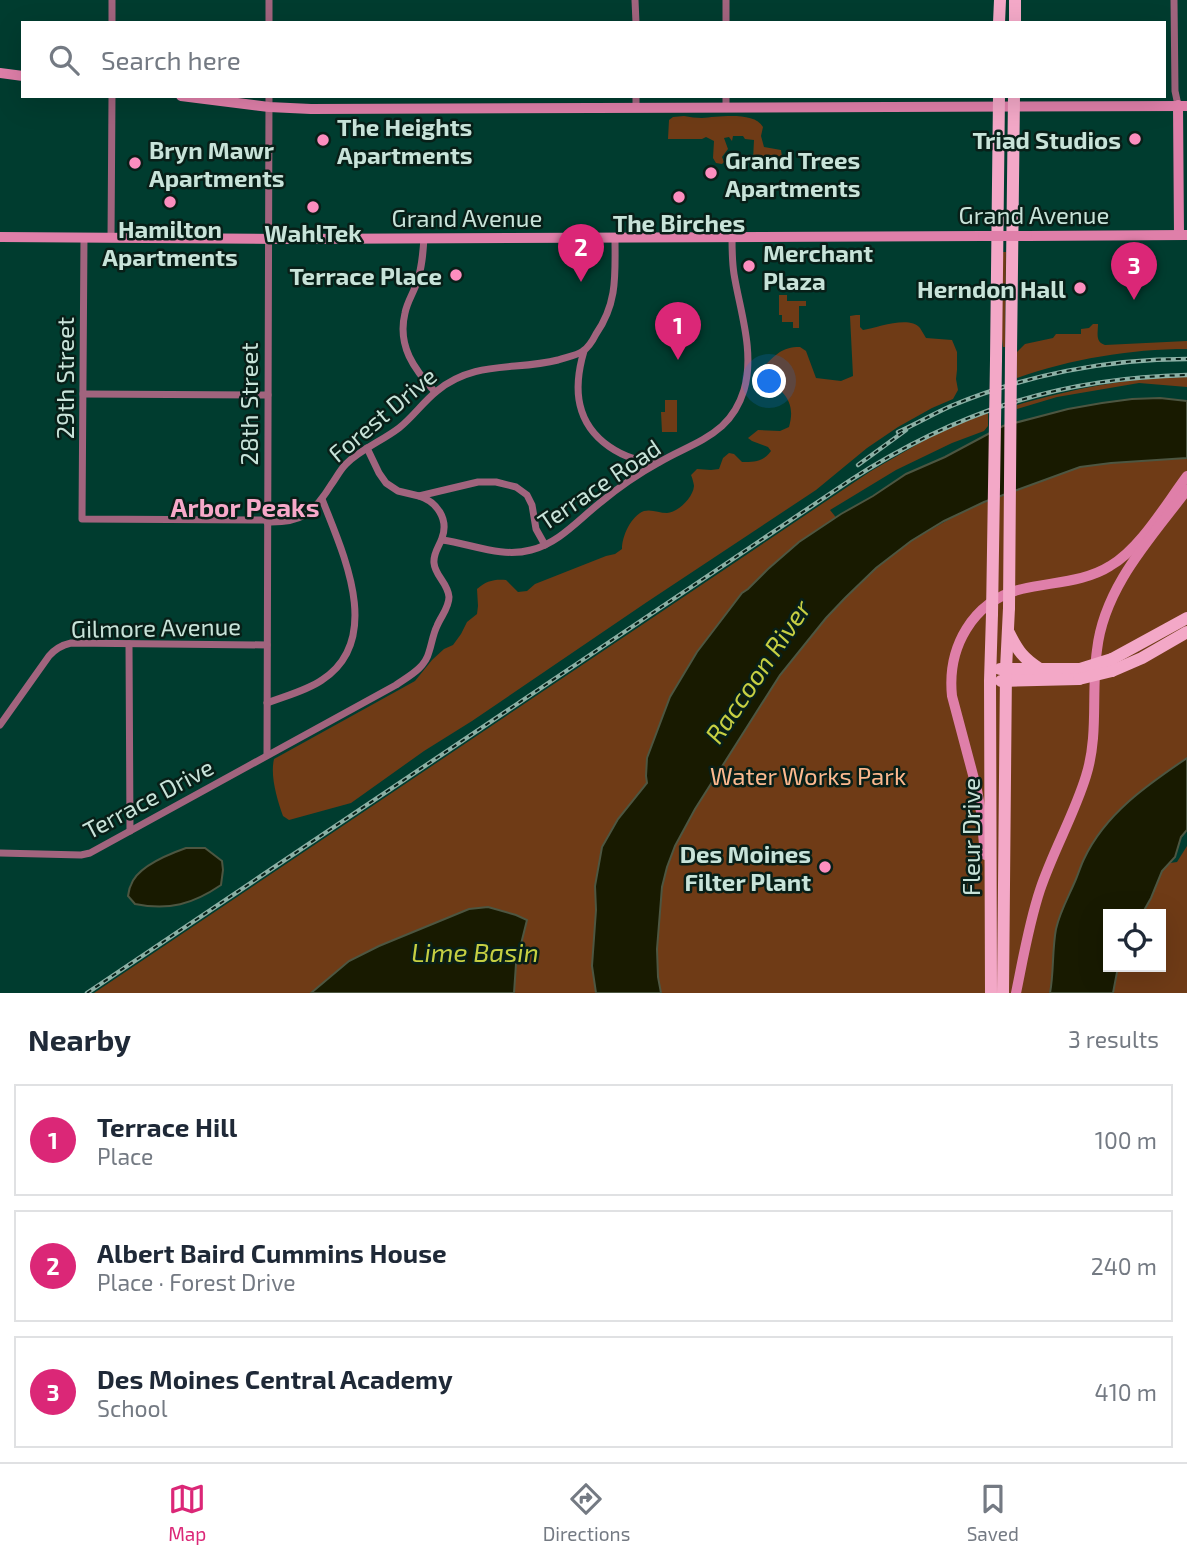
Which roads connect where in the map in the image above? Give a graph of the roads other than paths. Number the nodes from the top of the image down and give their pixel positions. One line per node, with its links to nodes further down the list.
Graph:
1 (112, 0): 8 (street)
2 (270, 0): 9 (street)
3 (635, 0): 10 (street)
4 (726, 0): 11 (street)
5 (1000, 0): 12 (main road)
6 (1015, 0): 13 (main road)
7 (1174, 0): 23 (street)
8 (112, 21)
9 (269, 21)
10 (636, 21)
11 (726, 21)
12 (999, 21)
13 (1015, 21)
14 (0, 73): 15 (main road)
15 (21, 76)
16 (112, 98): 27 (street)
17 (210, 98): 20 (main road)
18 (999, 101): 19 (main road); 22 (main road); 55 (main road, Fleur Drive, bridge)
19 (1014, 101): 23 (main road); 48 (main road, Fleur Drive, bridge)
20 (269, 102): 21 (main road); 31 (street, 28th Street)
21 (636, 102): 22 (main road)
22 (726, 102)
23 (1183, 106): 24 (main road)
24 (1183, 235): 28 (main road, Grand Avenue, bridge)
25 (0, 237): 26 (main road, Grand Avenue)
26 (84, 237): 27 (main road, Grand Avenue); 34 (street, 29th Street)
27 (111, 237): 31 (main road, Grand Avenue)
28 (732, 237): 30 (main road, Grand Avenue); 37 (street, Terrace Road)
29 (425, 238): 30 (main road, Grand Avenue); 31 (main road, Grand Avenue); 33 (street)
30 (615, 238): 32 (street)
31 (268, 239): 35 (street, 28th Street)
32 (583, 351): 33 (street, Forest Drive); 37 (street)
33 (435, 392): 36 (street, Forest Drive)
34 (83, 394): 35 (street); 42 (street, 29th Street)
35 (268, 395): 43 (street, 28th Street)
36 (367, 448): 40 (street); 41 (street, Forest Drive)
37 (659, 462): 46 (street, Terrace Road)
38 (1187, 476): 44 (main road)
39 (1187, 490): 44 (main road)
40 (419, 496): 45 (street); 46 (street)
41 (322, 499): 43 (street, Forest Drive); 57 (street)
42 (82, 519): 43 (street, Forest Drive)
43 (267, 521): 51 (street, 28th Street)
44 (1148, 535): 62 (main road); 65 (main road)
45 (442, 540): 46 (street, Terrace Road); 59 (street)
46 (545, 545)
47 (1187, 618): 52 (main road)
48 (1008, 631): 53 (main road); 56 (main road, Fleur Drive)
49 (1187, 632): 52 (main road)
50 (129, 644): 51 (street, Gilmore Avenue); 58 (street, Gilmore Avenue); 60 (street)
51 (267, 645): 57 (street, 28th Street)
52 (1112, 665): 54 (main road, bridge)
53 (1040, 669): 54 (main road); 56 (main road)
54 (1079, 674): 56 (main road)
55 (990, 675): 56 (main road); 62 (main road, Fleur Drive)
56 (1006, 675): 64 (main road, Fleur Drive)
57 (267, 703): 59 (street, 28th Street)
58 (0, 725)
59 (267, 755): 60 (street, Terrace Drive)
60 (130, 831): 61 (street, Terrace Drive)
61 (0, 853)
62 (991, 945): 63 (main road, Fleur Drive)
63 (991, 993)
64 (1003, 993)
65 (1016, 993)

